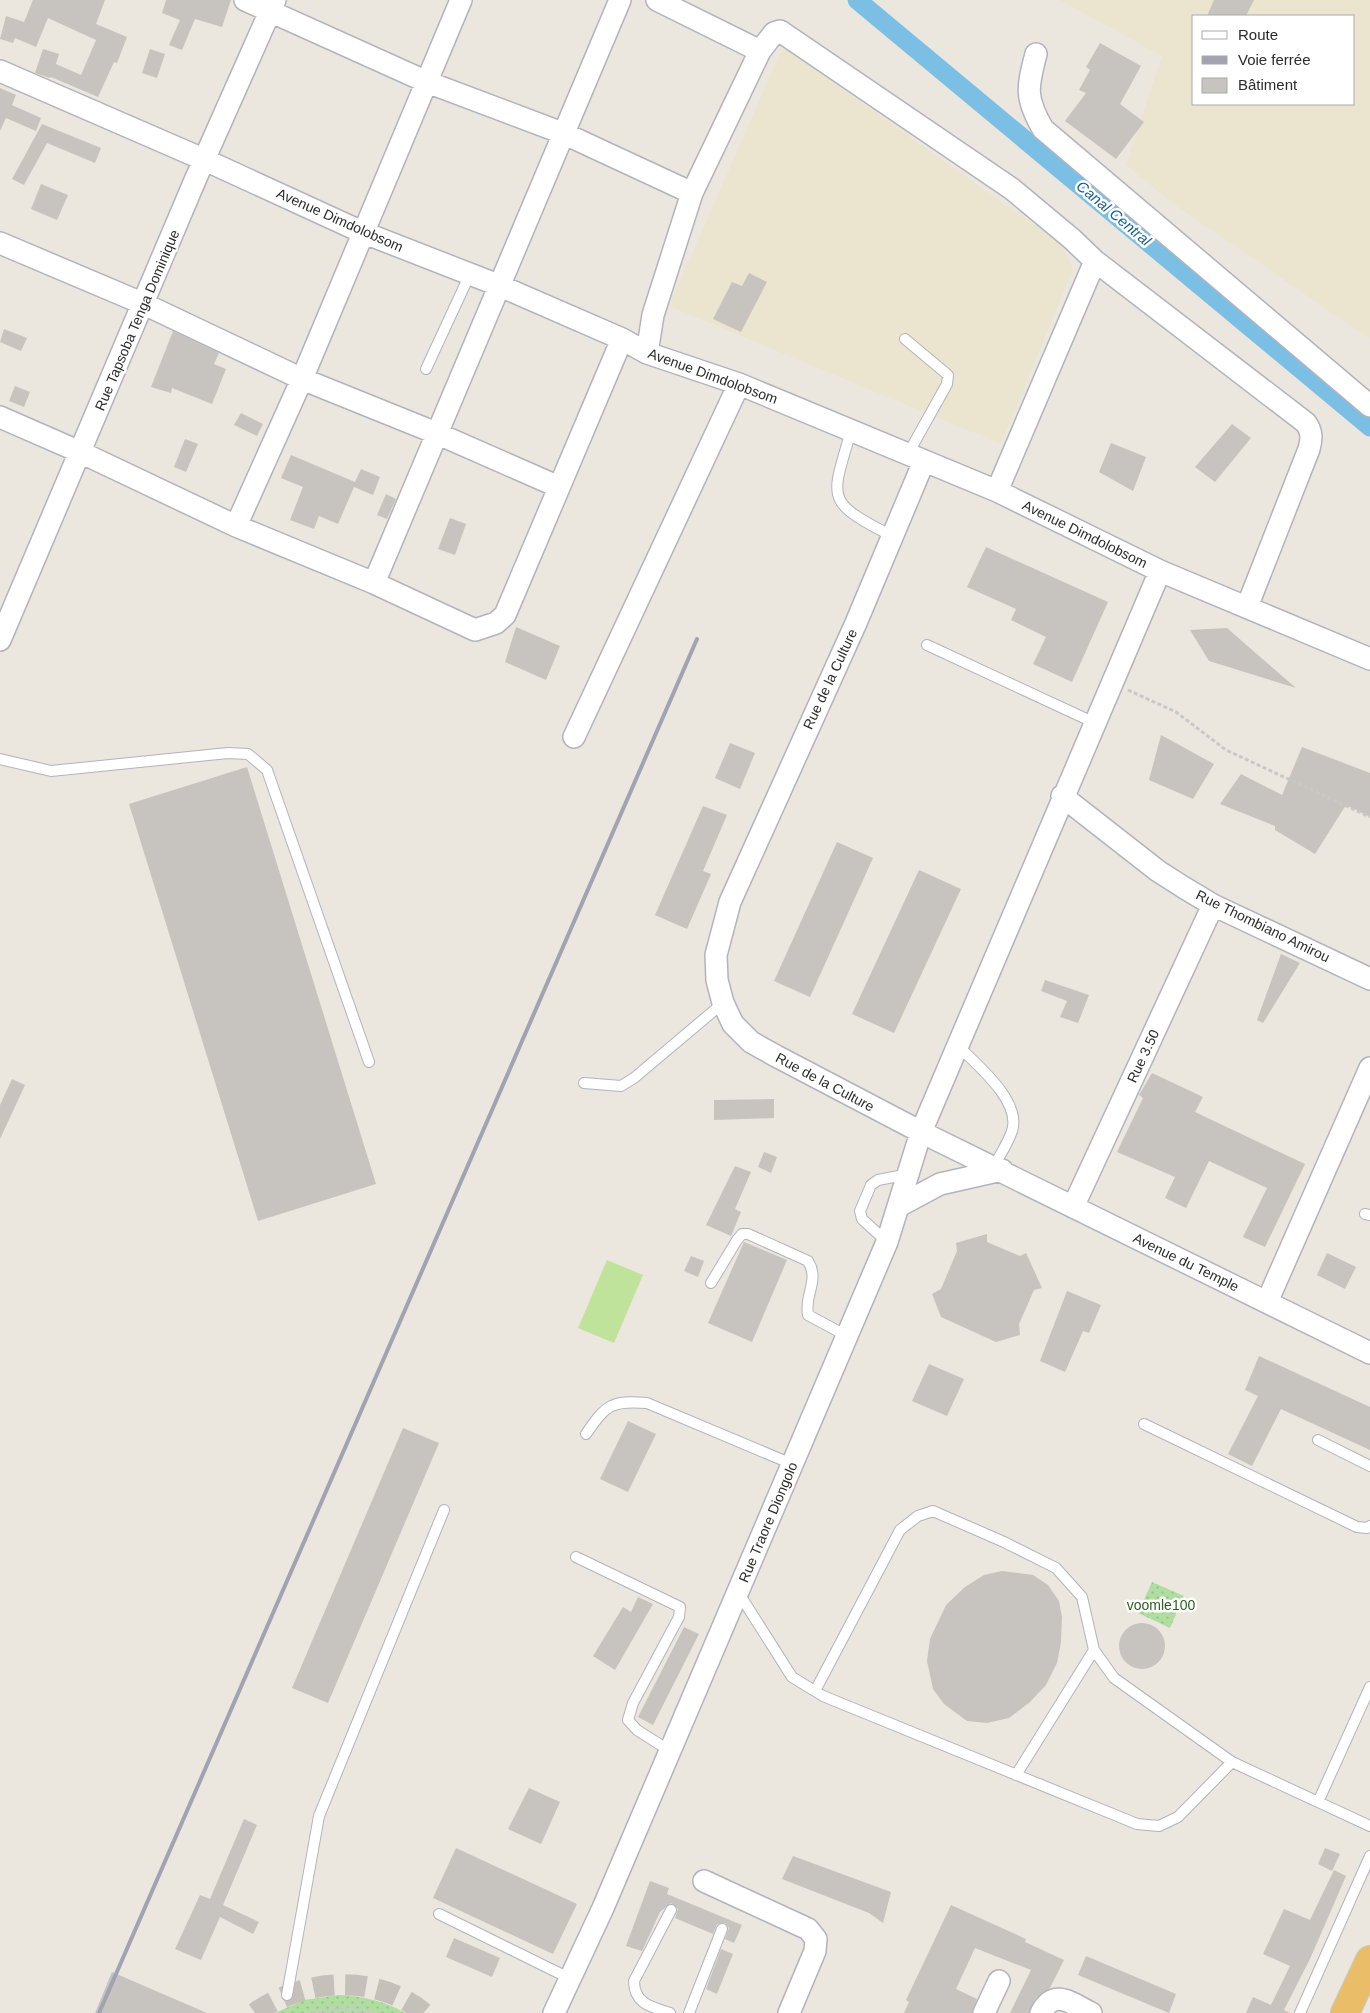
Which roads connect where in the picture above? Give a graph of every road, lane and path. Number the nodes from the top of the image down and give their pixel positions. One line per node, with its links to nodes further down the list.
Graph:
1 (244, 0): 5 (street)
2 (461, 0): 9 (street)
3 (620, 0): 10 (street)
4 (657, 0): 6 (street)
5 (273, 6): 9 (street); 11 (street, Rue Tapsoba Tenga Dominique)
6 (760, 51): 12 (street); 15 (street)
7 (1036, 54): 25 (street)
8 (0, 71): 11 (street, Avenue Dimdolobsom)
9 (427, 82): 10 (street); 13 (street)
10 (565, 134): 12 (street); 17 (street)
11 (205, 160): 13 (street, Avenue Dimdolobsom); 18 (street, Rue Tapsoba Tenga Dominique)
12 (692, 193): 21 (street)
13 (362, 232): 16 (street, Avenue Dimdolobsom); 23 (street)
14 (0, 243): 18 (street)
15 (1095, 261): 32 (street); 37 (street)
16 (470, 274): 17 (street, Avenue Dimdolobsom); 22 (lane)
17 (498, 285): 19 (street, Avenue Dimdolobsom); 28 (street)
18 (144, 304): 23 (street); 29 (street, Rue Tapsoba Tenga Dominique)
19 (622, 338): 21 (street, Avenue Dimdolobsom); 31 (street)
20 (905, 339): 30 (lane)
21 (647, 353): 24 (street, Avenue Dimdolobsom)
22 (426, 369)
23 (302, 379): 28 (street); 33 (street)
24 (739, 384): 27 (street, Avenue Dimdolobsom); 43 (street)
25 (1370, 406)
26 (0, 417): 29 (street)
27 (851, 431): 30 (street, Avenue Dimdolobsom); 34 (lane)
28 (436, 433): 31 (street); 36 (street)
29 (80, 452): 33 (street); 38 (street, Rue Tapsoba Tenga Dominique)
30 (916, 458): 32 (street, Avenue Dimdolobsom); 34 (street, Rue de la Culture)
31 (559, 487): 36 (street)
32 (997, 490): 35 (street, Avenue Dimdolobsom)
33 (236, 526): 36 (street)
34 (892, 536): 49 (street, Rue de la Culture)
35 (1160, 571): 37 (street, Avenue Dimdolobsom); 41 (street)
36 (374, 583)
37 (1247, 607): 40 (street, Avenue Dimdolobsom)
38 (0, 640)
39 (927, 645): 42 (lane)
40 (1370, 659)
41 (1113, 682): 42 (street); 46 (path)
42 (1095, 723): 45 (street)
43 (574, 737)
44 (0, 759): 51 (lane)
45 (1062, 796): 47 (street, Rue Thombiano Amirou); 50 (street)
46 (1370, 817)
47 (1214, 905): 48 (street, Rue Thombiano Amirou); 58 (street, Rue 3.50)
48 (1370, 979)
49 (723, 1003): 53 (lane); 54 (street, Rue de la Culture)
50 (957, 1045): 54 (street); 55 (lane)
51 (369, 1062)
52 (1370, 1068): 61 (street)
53 (584, 1083)
54 (921, 1132): 55 (street, Avenue du Temple); 56 (street, Rue Traore Diongolo)
55 (998, 1168): 57 (street); 58 (street, Avenue du Temple)
56 (909, 1174): 57 (street, Rue Traore Diongolo); 59 (lane)
57 (899, 1206): 59 (street, Rue Traore Diongolo)
58 (1072, 1207): 61 (street, Avenue du Temple)
59 (887, 1242): 62 (street, Rue Traore Diongolo)
60 (711, 1283): 62 (lane)
61 (1267, 1302): 63 (street, Avenue du Temple)
62 (847, 1336): 67 (street, Rue Traore Diongolo)
63 (1370, 1353)
64 (1144, 1424): 70 (lane)
65 (586, 1434): 67 (lane)
66 (1318, 1440): 68 (lane)
67 (792, 1464): 72 (street, Rue Traore Diongolo)
68 (1370, 1466)
69 (444, 1510): 89 (lane)
70 (1370, 1526)
71 (576, 1557): 76 (lane)
72 (738, 1592): 75 (lane); 76 (street, Rue Traore Diongolo)
73 (1094, 1650): 75 (lane); 77 (lane); 78 (lane)
74 (1370, 1687): 79 (lane)
75 (815, 1691): 78 (lane)
76 (670, 1751): 87 (street, Rue Traore Diongolo)
77 (1232, 1762): 78 (lane); 79 (lane)
78 (1016, 1775)
79 (1318, 1802): 80 (lane)
80 (1370, 1826)
81 (1370, 1856): 99 (lane)
82 (704, 1881): 95 (street)
83 (671, 1910): 93 (lane)
84 (439, 1914): 87 (lane)
85 (722, 1929): 94 (lane)
86 (1370, 1960): 100 (highway)
87 (571, 1979): 92 (street, Rue Traore Diongolo)
88 (999, 1981): 96 (street)
89 (287, 1995)
90 (312, 2013): 91 (path)
91 (375, 2013)
92 (554, 2013)
93 (670, 2013)
94 (689, 2013)
95 (789, 2013)
96 (984, 2013)
97 (1041, 2013): 98 (street)
98 (1091, 2013)
99 (1300, 2013)
100 (1345, 2013)

